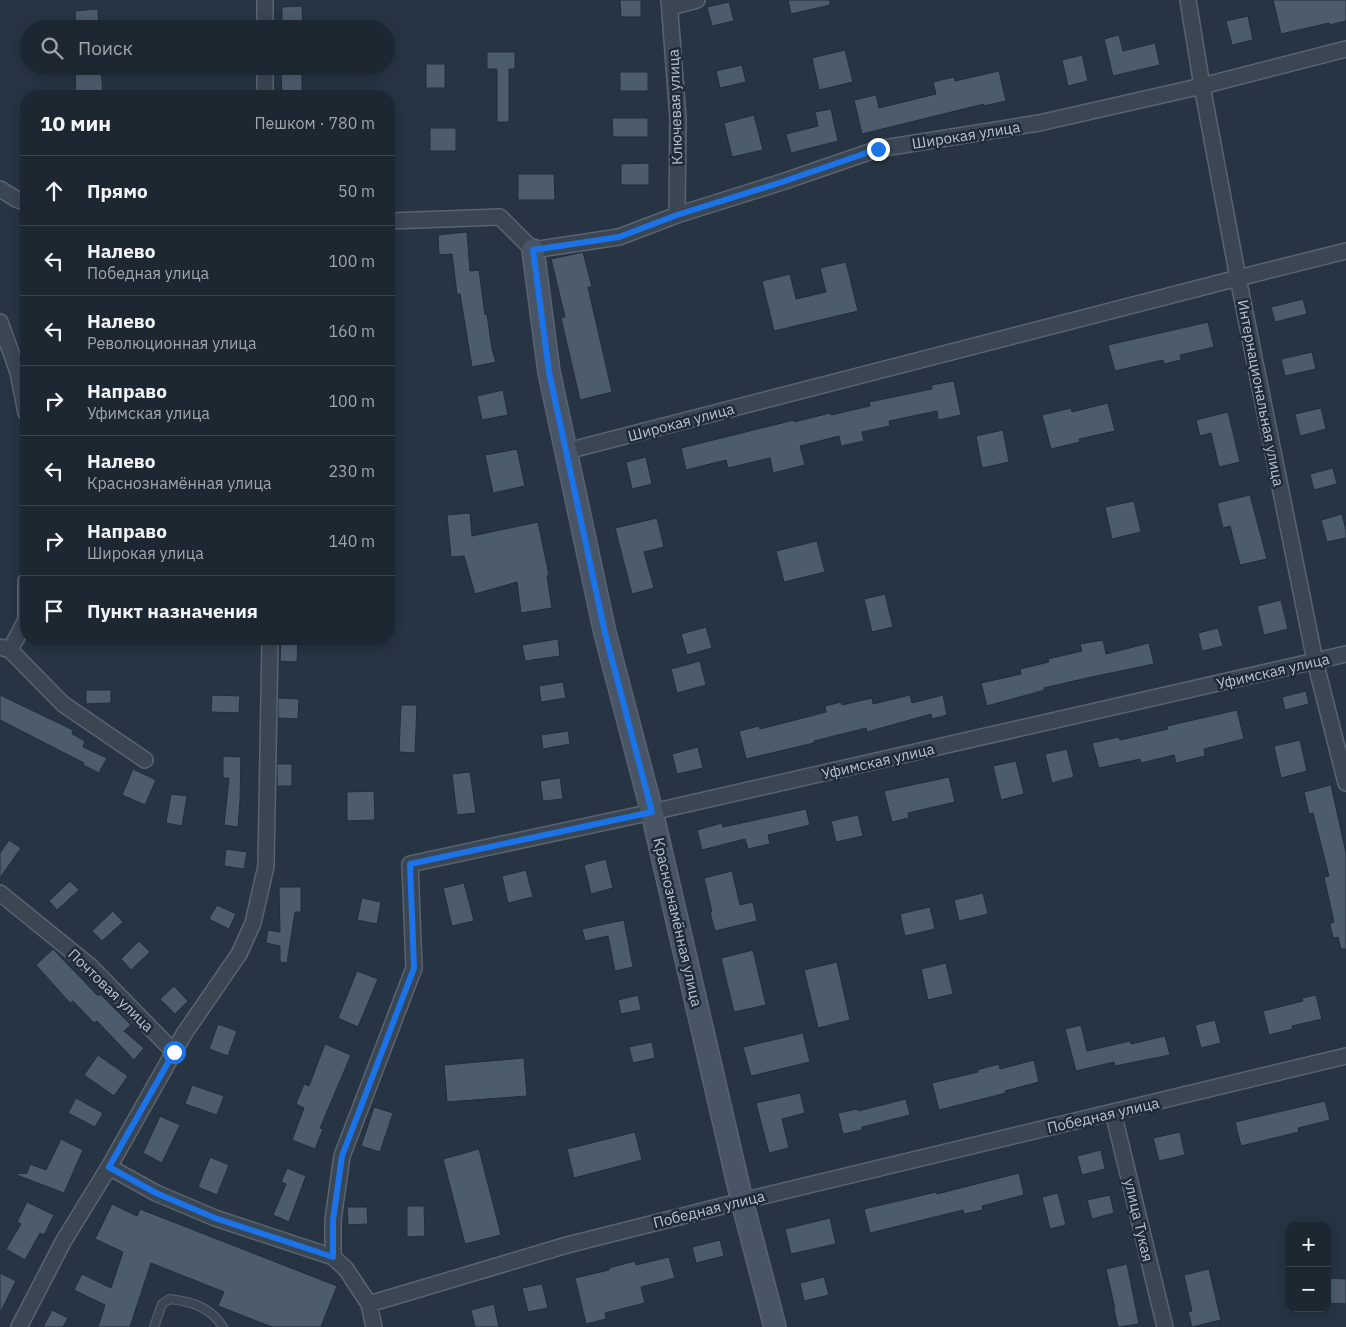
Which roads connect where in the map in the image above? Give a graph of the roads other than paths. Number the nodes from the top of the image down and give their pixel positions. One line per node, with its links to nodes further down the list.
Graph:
1 (265, 0): 5 (street)
2 (697, 0): 4 (street)
3 (1188, 0): 8 (street, Интернациональная улица)
4 (670, 4): 12 (street, Ключевая улица)
5 (265, 20)
6 (1346, 49): 8 (street, Широкая улица)
7 (265, 75): 9 (street)
8 (1202, 86): 12 (street, Широкая улица); 16 (street, Интернациональная улица)
9 (265, 90)
10 (0, 189): 11 (street)
11 (20, 201)
12 (677, 215): 14 (street, Широкая улица)
13 (395, 221): 14 (street)
14 (533, 250): 19 (street, Краснознамённая улица)
15 (1346, 251): 16 (street, Широкая улица)
16 (1238, 278): 19 (street, Широкая улица); 24 (street, Интернациональная улица)
17 (1, 328): 18 (street)
18 (20, 382)
19 (567, 451): 27 (street, Краснознамённая улица)
20 (20, 628): 22 (street)
21 (270, 645): 29 (street)
22 (5, 648): 25 (street)
23 (1346, 654): 24 (street, Уфимская улица)
24 (1315, 661): 26 (street, Интернациональная улица); 27 (street, Уфимская улица)
25 (144, 760)
26 (1346, 783)
27 (652, 812): 33 (street, Краснознамённая улица); 34 (street, Уфимская улица)
28 (0, 893): 29 (street, Почтовая улица)
29 (174, 1052): 32 (street)
30 (1346, 1056): 31 (street, Победная улица)
31 (1113, 1112): 33 (street, Победная улица); 41 (street, улица Тукая)
32 (109, 1167): 34 (street); 36 (street)
33 (742, 1201): 35 (street, Победная улица); 40 (street, Краснознамённая улица)
34 (333, 1257): 35 (street)
35 (369, 1304): 39 (street)
36 (19, 1327)
37 (154, 1327): 38 (lane)
38 (223, 1327)
39 (374, 1327)
40 (775, 1327)
41 (1165, 1327)

